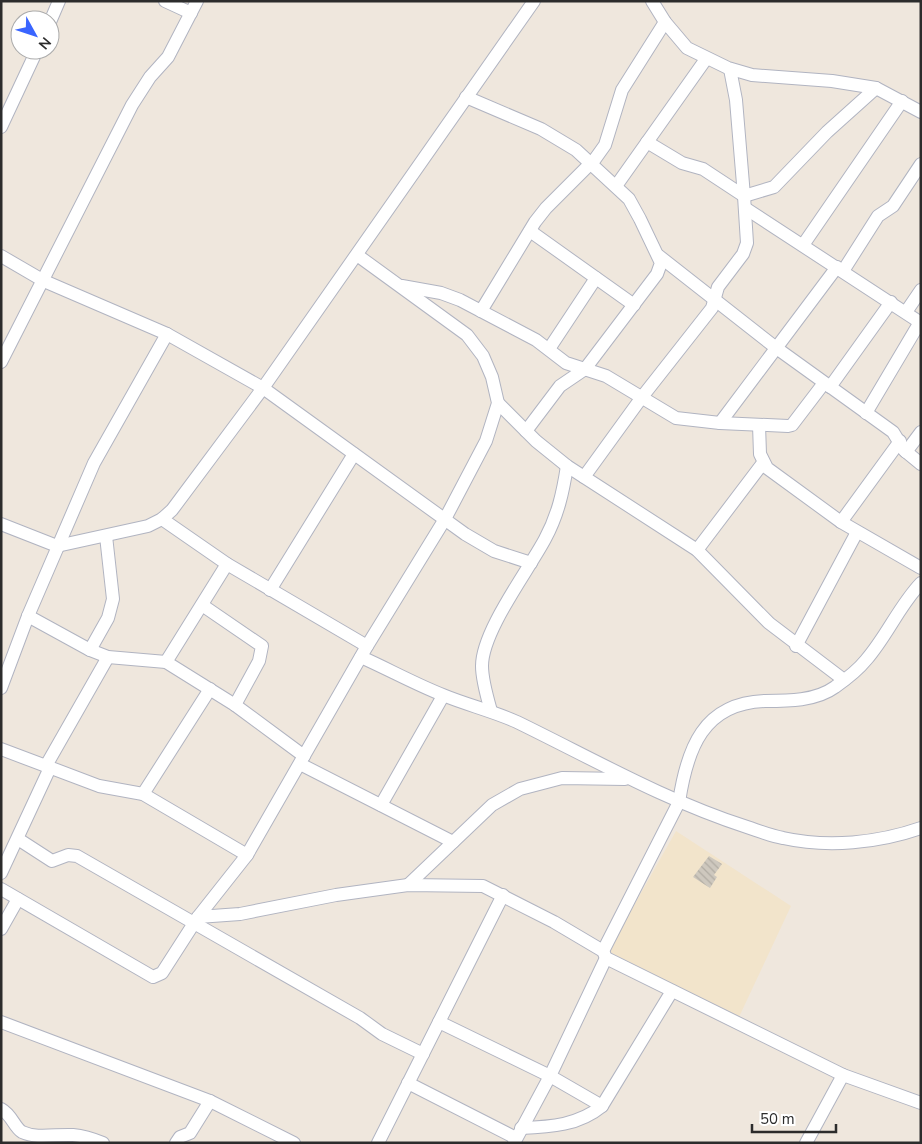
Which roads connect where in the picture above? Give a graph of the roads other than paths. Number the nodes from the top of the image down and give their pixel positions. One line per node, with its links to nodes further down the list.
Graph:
1 (165, 1): 5 (street)
2 (198, 1): 5 (street)
3 (534, 1): 11 (street)
4 (652, 1): 6 (street)
5 (191, 13): 27 (street)
6 (665, 22): 7 (street); 16 (street)
7 (706, 58): 9 (street); 15 (street)
8 (32, 60): 14 (street)
9 (730, 69): 10 (street); 19 (street)
10 (876, 88): 12 (street); 19 (street)
11 (466, 97): 16 (street); 22 (street)
12 (902, 101): 13 (street); 21 (street)
13 (921, 112)
14 (1, 127)
15 (647, 142): 18 (street); 19 (street)
16 (591, 164): 18 (street); 20 (street)
17 (921, 164): 25 (street)
18 (616, 186): 24 (street)
19 (745, 202): 21 (street); 30 (street)
20 (530, 231): 26 (street); 33 (street)
21 (803, 245): 25 (street)
22 (357, 255): 28 (street); 42 (street)
23 (1, 256): 27 (street)
24 (659, 256): 30 (street); 32 (street)
25 (840, 269): 31 (street); 37 (street)
26 (596, 278): 32 (street); 38 (street)
27 (44, 281): 36 (street); 39 (street)
28 (398, 285): 33 (street); 44 (street)
29 (921, 290): 34 (street)
30 (716, 302): 37 (street); 43 (street)
31 (891, 302): 34 (street); 41 (street)
32 (634, 305): 40 (street)
33 (481, 310): 38 (street)
34 (906, 312): 35 (street)
35 (920, 323): 45 (street)
36 (167, 334): 42 (street); 62 (street)
37 (776, 347): 41 (street); 46 (street)
38 (549, 349): 40 (street)
39 (1, 362)
40 (585, 369): 43 (street); 48 (street)
41 (827, 385): 45 (street); 47 (street)
42 (263, 388): 51 (street); 56 (street)
43 (642, 398): 46 (street); 55 (street)
44 (498, 403): 48 (street); 57 (street)
45 (866, 412): 50 (street)
46 (720, 423): 47 (street)
47 (759, 425): 52 (street)
48 (526, 431): 54 (street)
49 (921, 432): 50 (street)
50 (903, 447): 53 (street); 58 (street)
51 (354, 454): 57 (street); 68 (street)
52 (763, 463): 58 (street); 63 (street)
53 (921, 464)
54 (567, 466): 55 (street); 64 (street)
55 (584, 477): 63 (street)
56 (162, 519): 61 (street); 65 (street)
57 (445, 520): 64 (street); 73 (street)
58 (841, 522): 60 (street)
59 (1, 524): 62 (street)
60 (857, 532): 66 (street); 71 (street)
61 (106, 536): 62 (street); 72 (street)
62 (58, 546): 70 (street)
63 (697, 550): 71 (street)
64 (531, 563): 82 (street)
65 (227, 564): 68 (street); 69 (street)
66 (921, 568)
67 (921, 583): 77 (street)
68 (270, 590): 73 (street)
69 (202, 605): 75 (street); 81 (street)
70 (28, 616): 72 (street); 76 (street)
71 (796, 646): 77 (street)
72 (90, 650): 74 (street)
73 (364, 651): 80 (street); 84 (street)
74 (108, 657): 75 (street); 85 (street)
75 (166, 662): 79 (street)
76 (5, 665): 78 (street)
77 (844, 680): 88 (street)
78 (1, 688)
79 (210, 689): 81 (street); 87 (street)
80 (443, 696): 82 (street); 89 (street)
81 (234, 706): 84 (street)
82 (492, 711): 86 (street)
83 (1, 749): 85 (street)
84 (302, 760): 89 (street); 93 (street)
85 (47, 764): 87 (street); 91 (street)
86 (629, 779): 88 (street); 92 (street)
87 (143, 794): 93 (street)
88 (679, 802): 90 (street); 101 (street)
89 (380, 805): 92 (street)
90 (921, 828)
91 (18, 839): 94 (street); 99 (street)
92 (453, 842): 95 (street)
93 (247, 855): 99 (street)
94 (1, 872)
95 (408, 885): 97 (street); 99 (street)
96 (1, 889): 98 (street)
97 (503, 894): 101 (street); 104 (street)
98 (18, 899): 99 (street); 100 (street)
99 (196, 920): 105 (street)
100 (1, 929)
101 (604, 954): 102 (street); 107 (street)
102 (672, 992): 106 (street); 111 (street)
103 (1, 1022): 110 (street)
104 (440, 1022): 105 (street); 107 (street)
105 (423, 1054): 108 (street)
106 (843, 1075): 109 (street); 118 (street)
107 (550, 1076): 111 (street); 113 (street)
108 (408, 1083): 113 (street); 117 (street)
109 (919, 1099)
110 (210, 1102): 115 (street); 116 (street)
111 (602, 1106): 113 (street)
112 (1, 1109): 114 (street)
113 (517, 1137)
114 (103, 1143)
115 (176, 1143)
116 (294, 1143)
117 (378, 1143)
118 (806, 1143)

